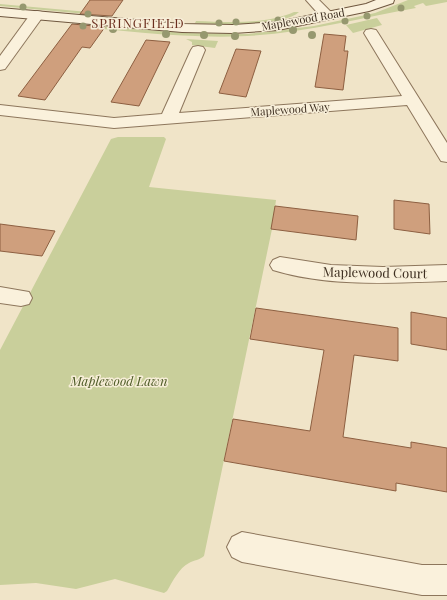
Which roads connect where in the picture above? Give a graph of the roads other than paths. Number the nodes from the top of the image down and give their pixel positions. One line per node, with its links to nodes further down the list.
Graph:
1 (312, 0): 5 (street)
2 (388, 0): 5 (street, Maplewood Road)
3 (0, 12): 4 (street, Maplewood Road)
4 (37, 15): 5 (street, Maplewood Road); 8 (street)
5 (328, 16)
6 (371, 33): 9 (street)
7 (198, 50): 11 (street)
8 (0, 66)
9 (412, 100): 11 (street, Maplewood Way); 12 (street)
10 (0, 110): 11 (street, Maplewood Way)
11 (169, 118)
12 (447, 157)
13 (280, 266): 14 (street, Maplewood Court)
14 (447, 273)
15 (0, 295): 16 (street)
16 (21, 298)
17 (242, 547): 18 (street)
18 (447, 580)

